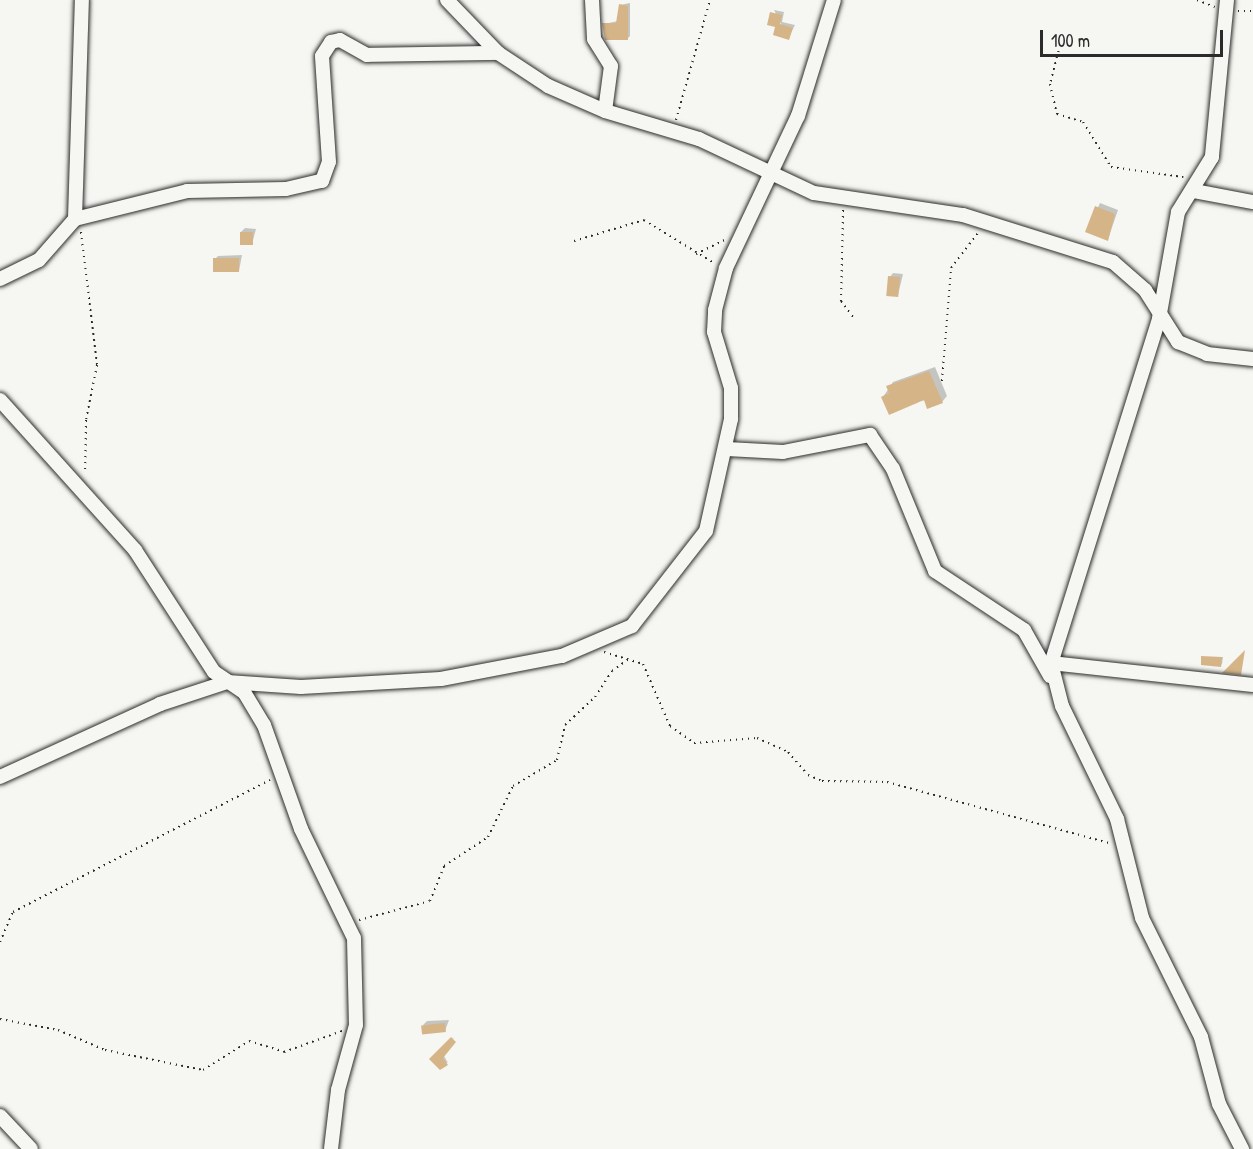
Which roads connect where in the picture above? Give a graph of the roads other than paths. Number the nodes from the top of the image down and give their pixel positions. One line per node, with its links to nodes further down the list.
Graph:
1 (82, 0): 11 (street)
2 (447, 0): 6 (street)
3 (592, 0): 7 (street)
4 (834, 0): 8 (street)
5 (1227, 5): 9 (street)
6 (498, 53): 7 (street); 11 (street)
7 (605, 111): 8 (street)
8 (769, 172): 13 (street); 16 (street)
9 (1197, 188): 10 (street); 13 (street)
10 (1253, 202)
11 (78, 218): 12 (street)
12 (0, 279)
13 (1159, 319): 14 (street); 17 (street)
14 (1253, 359)
15 (0, 400): 18 (street)
16 (727, 449): 18 (street); 19 (street)
17 (1051, 663): 19 (street); 20 (street)
18 (227, 682): 21 (street); 24 (street)
19 (1054, 683): 25 (street)
20 (1253, 686)
21 (0, 777)
22 (0, 1116): 23 (street)
23 (32, 1149)
24 (331, 1149)
25 (1242, 1149)

